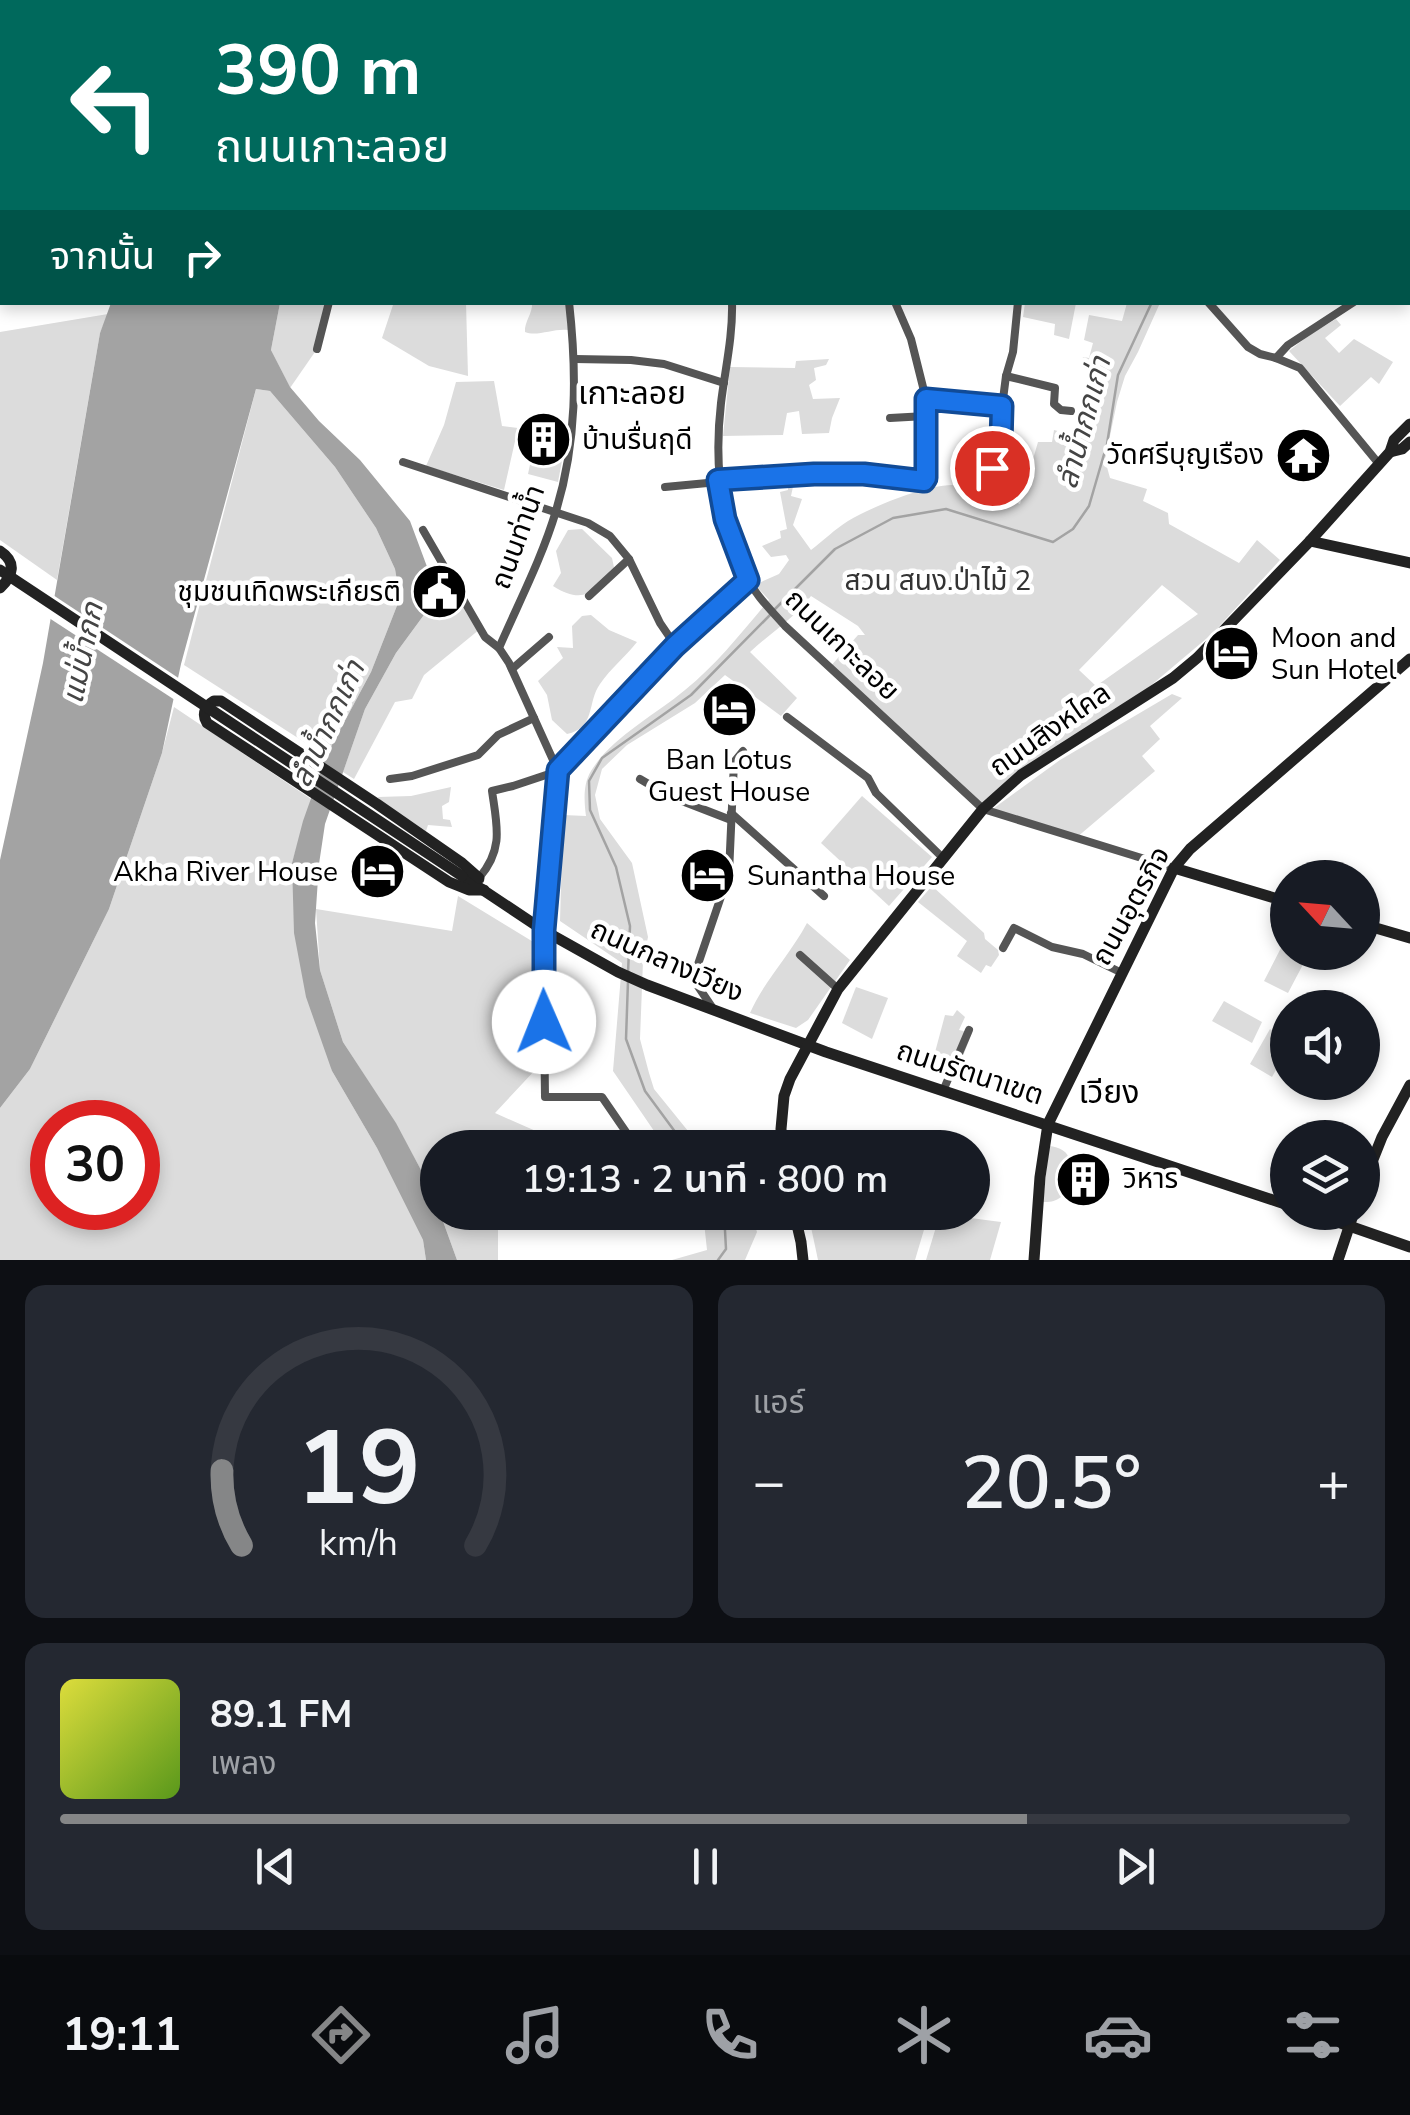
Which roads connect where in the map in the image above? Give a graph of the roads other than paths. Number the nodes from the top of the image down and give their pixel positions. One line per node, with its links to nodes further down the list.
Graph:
1 (328, 305): 8 (street)
2 (569, 305): 10 (street, ถนนท่าน้ำ)
3 (732, 305): 12 (street, ถนนเกาะลอย)
4 (896, 305): 13 (street)
5 (1018, 305): 11 (street)
6 (1211, 305): 9 (street)
7 (1349, 305): 9 (street)
8 (317, 349)
9 (1276, 358): 22 (street)
10 (575, 359): 12 (street); 26 (street, ถนนท่าน้ำ)
11 (1006, 376): 14 (street); 15 (street)
12 (724, 382): 24 (street, ถนนเกาะลอย)
13 (926, 399): 14 (street); 16 (street)
14 (1002, 406): 23 (street)
15 (1071, 411)
16 (926, 416): 17 (street); 24 (street)
17 (890, 418)
18 (1410, 424): 20 (main road, ถนนสิงหไคล)
19 (1410, 442): 20 (main road, ถนนสิงหไคล)
20 (1390, 452): 22 (main road, ถนนสิงหไคล)
21 (403, 462): 26 (street)
22 (1379, 464): 28 (main road, ถนนสิงหไคล)
23 (992, 468)
24 (718, 481): 25 (street); 33 (street, ถนนเกาะลอย)
25 (665, 487)
26 (556, 512): 30 (street); 38 (street, ถนนท่าน้ำ)
27 (423, 530): 38 (street)
28 (1310, 541): 31 (main road); 47 (main road, ถนนสิงหไคล)
29 (0, 551): 34 (main road)
30 (629, 558): 35 (street); 37 (street)
31 (1410, 562)
32 (0, 570): 51 (main road, ถนนกลางเวียง, bridge)
33 (748, 580): 37 (street); 47 (street, ถนนเกาะลอย)
34 (0, 588)
35 (589, 596)
36 (549, 636): 40 (street)
37 (675, 646): 44 (street)
38 (498, 648): 40 (street)
39 (1410, 659): 50 (main road, ถนนอุตรกิจ)
40 (512, 669): 42 (street)
41 (787, 717): 49 (street)
42 (534, 718): 44 (street); 45 (street)
43 (742, 751): 48 (street)
44 (558, 770): 51 (street); 55 (street)
45 (390, 779)
46 (640, 779): 48 (street)
47 (984, 808): 49 (main road, ถนนสิงหไคล); 50 (street)
48 (731, 816): 52 (street); 61 (street)
49 (944, 858): 60 (main road, ถนนสิงหไคล)
50 (1174, 868): 53 (main road); 59 (main road, ถนนอุตรกิจ)
51 (482, 884): 51 (main road); 55 (main road, ถนนกลางเวียง)
52 (824, 896)
53 (1270, 897)
54 (1380, 929): 56 (main road)
55 (544, 930): 61 (main road, ถนนกลางเวียง); 67 (street)
56 (1410, 938)
57 (1003, 948): 59 (street)
58 (800, 955): 60 (street)
59 (1122, 973): 66 (main road, ถนนอุตรกิจ)
60 (838, 989): 63 (main road, ถนนสิงหไคล)
61 (715, 1012): 63 (main road, ถนนกลางเวียง)
62 (970, 1030): 64 (street)
63 (807, 1045): 64 (main road, ถนนรัตนาเขต); 68 (main road, ถนนสิงหไคล)
64 (943, 1091): 66 (main road, ถนนรัตนาเขต)
65 (1408, 1092): 69 (main road)
66 (1048, 1124): 70 (main road, ถนนรัตนาเขต); 76 (main road, ถนนอุตรกิจ)
67 (625, 1130)
68 (781, 1130)
69 (1380, 1142)
70 (1270, 1199)
71 (798, 1230): 75 (main road)
72 (1348, 1230): 77 (main road)
73 (1361, 1230): 74 (main road)
74 (1410, 1247)
75 (803, 1260)
76 (1034, 1260)
77 (1338, 1260)

